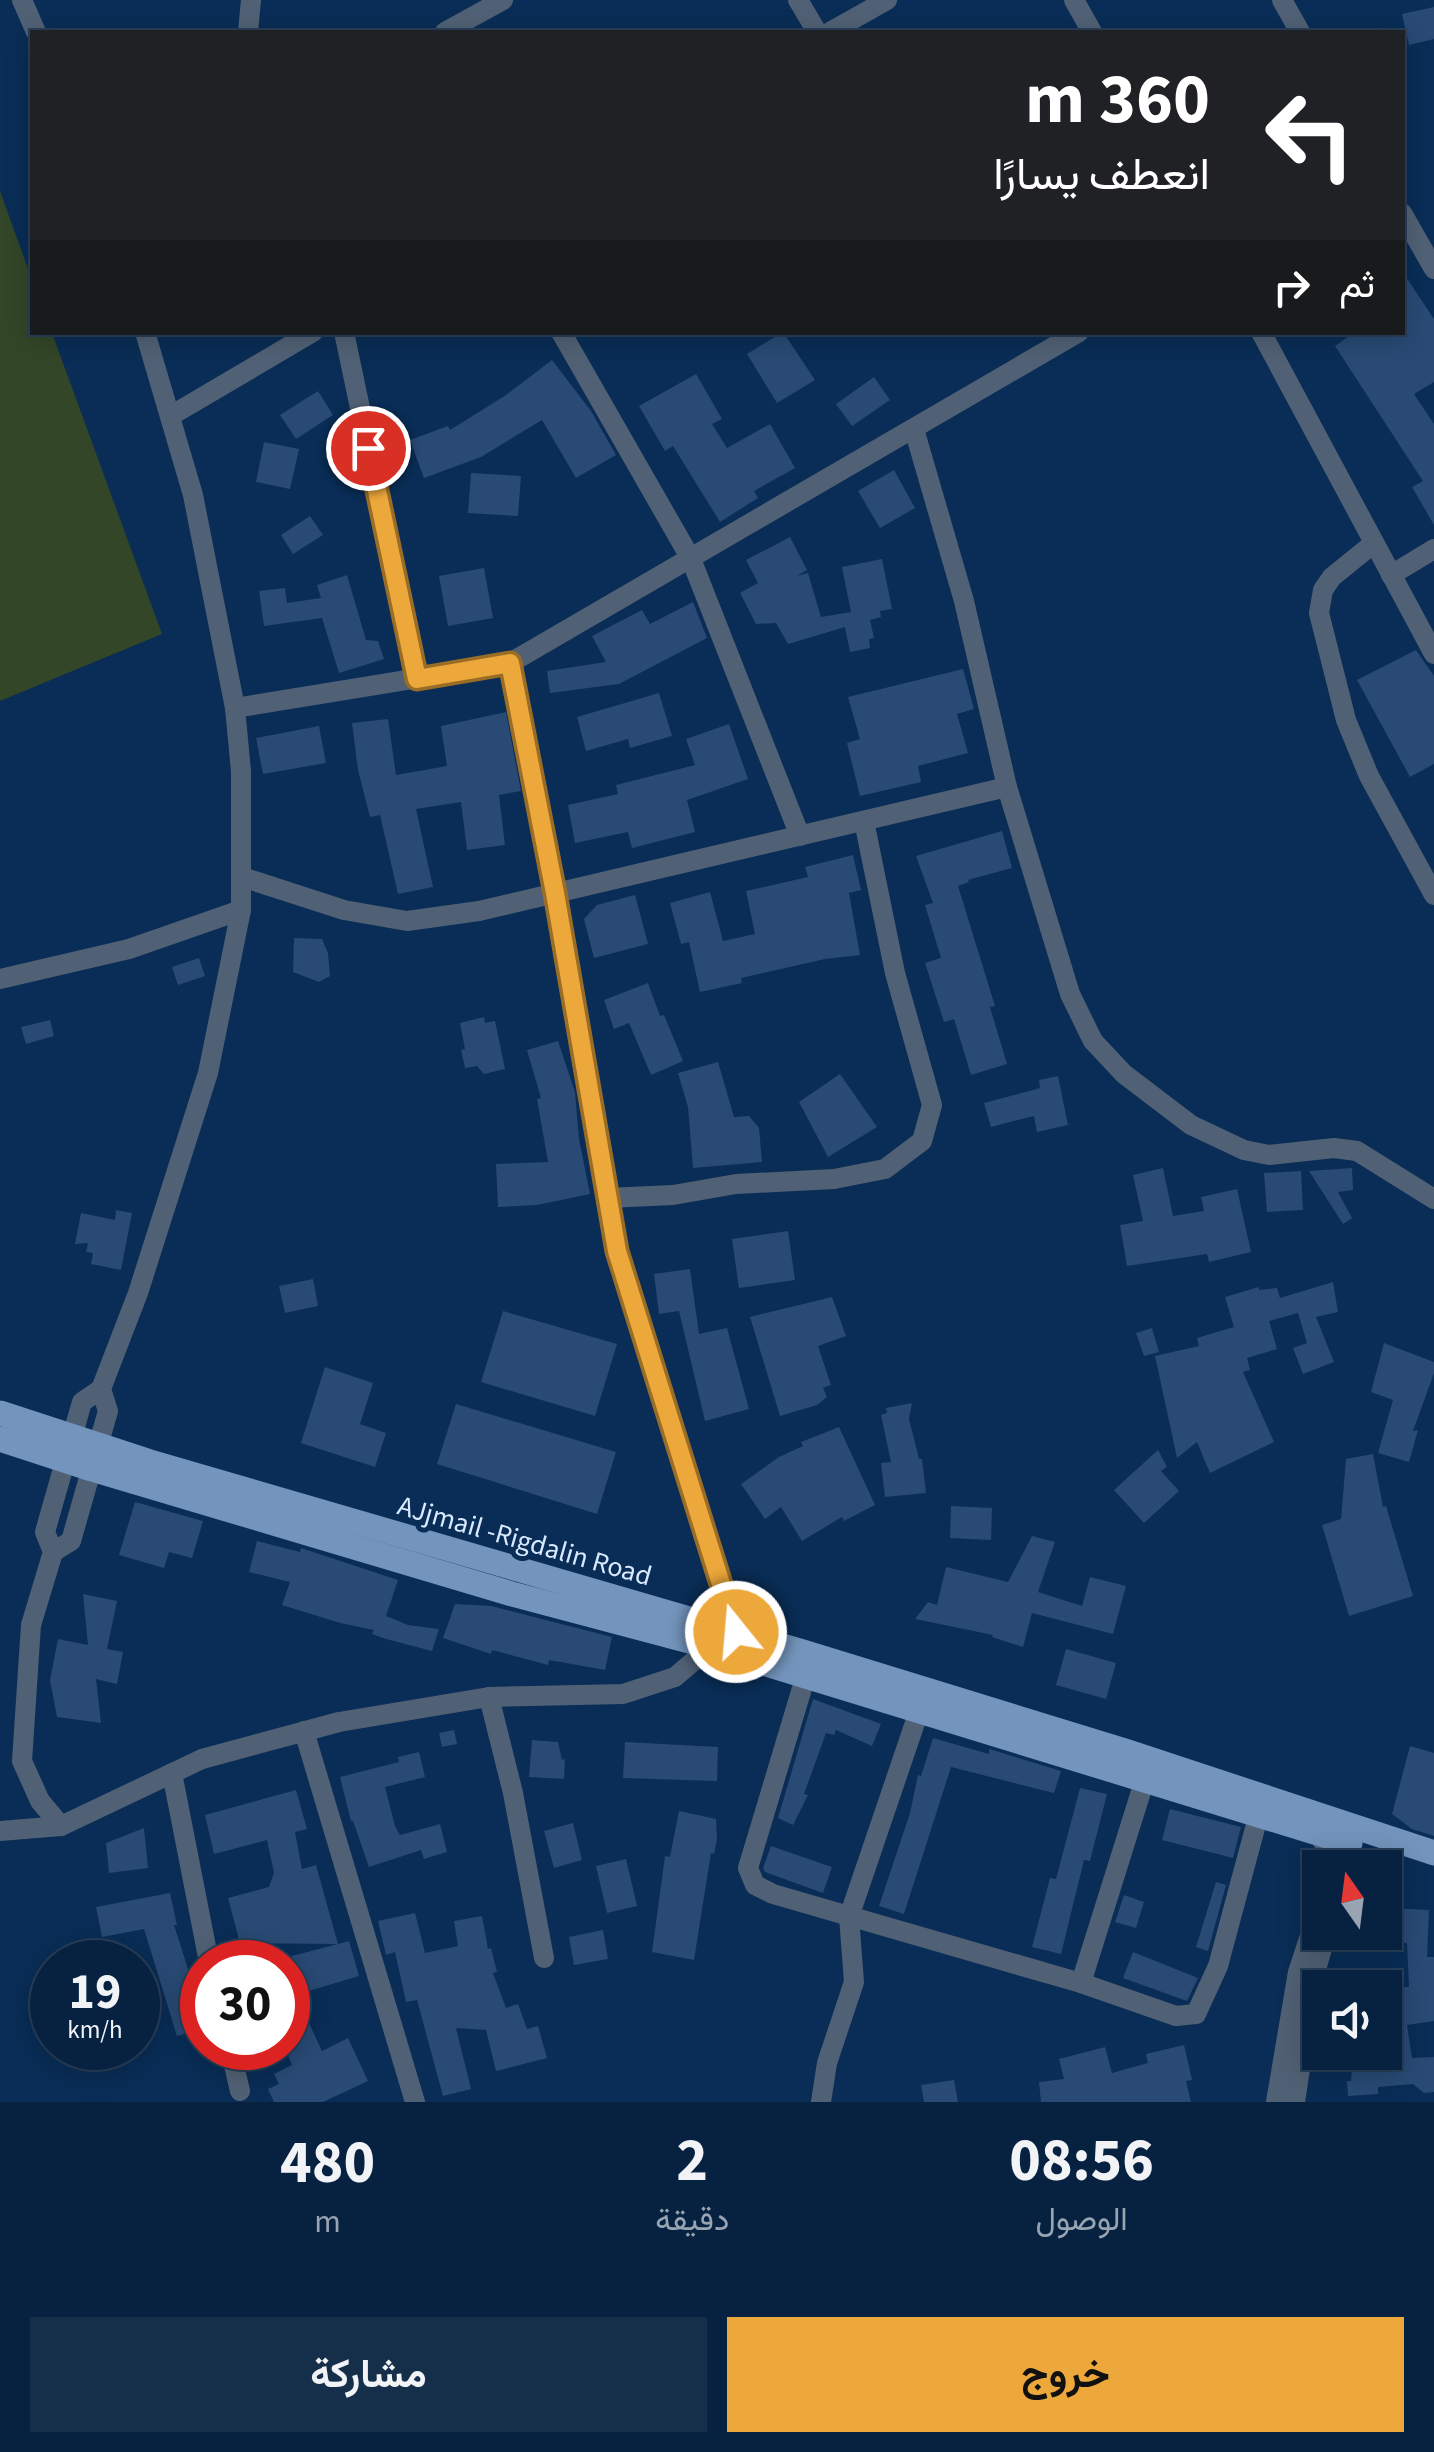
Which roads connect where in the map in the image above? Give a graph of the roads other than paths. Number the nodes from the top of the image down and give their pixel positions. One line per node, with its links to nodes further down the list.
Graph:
1 (22, 0): 8 (street)
2 (251, 0): 9 (street)
3 (503, 0): 10 (street)
4 (798, 0): 11 (street)
5 (887, 0): 12 (street)
6 (1074, 0): 13 (street)
7 (1282, 0): 14 (street)
8 (35, 30)
9 (248, 30)
10 (449, 30)
11 (816, 30)
12 (834, 30)
13 (1091, 30)
14 (1299, 30)
15 (1405, 219): 16 (street)
16 (1434, 269)
17 (146, 335): 23 (street)
18 (308, 335): 23 (street)
19 (345, 335): 31 (street)
20 (562, 335): 27 (street)
21 (1074, 335): 24 (street)
22 (1263, 335): 25 (street)
23 (172, 416): 32 (street)
24 (914, 429): 27 (street); 33 (street)
25 (1374, 543): 28 (street); 38 (street)
26 (1434, 548): 28 (street)
27 (691, 558): 30 (street); 35 (street)
28 (1391, 575): 29 (street)
29 (1434, 654)
30 (510, 663): 31 (street); 37 (street)
31 (417, 679): 32 (street)
32 (234, 708): 36 (street)
33 (1007, 787): 34 (street); 42 (street)
34 (864, 821): 35 (street); 41 (street)
35 (800, 836): 37 (street)
36 (242, 877): 37 (street); 39 (street)
37 (555, 893): 41 (street)
38 (1434, 895)
39 (241, 910): 40 (street); 43 (street)
40 (0, 979)
41 (608, 1198): 50 (street)
42 (1434, 1199)
43 (102, 1389): 46 (street); 47 (street)
44 (0, 1412): 47 (main road, AJjmail -Rigdalin Road)
45 (0, 1438): 47 (main road, AJjmail -Rigdalin Road)
46 (100, 1444): 47 (main road, AJjmail -Rigdalin Road); 48 (street); 50 (main road, AJjmail -Rigdalin Road)
47 (67, 1446): 48 (main road, AJjmail -Rigdalin Road); 49 (street)
48 (92, 1469): 49 (street); 51 (main road, AJjmail -Rigdalin Road)
49 (54, 1552): 59 (street)
50 (736, 1632): 62 (main road, AJjmail -Rigdalin Road)
51 (704, 1645): 52 (main road, AJjmail -Rigdalin Road); 53 (street)
52 (806, 1675): 54 (main road, AJjmail -Rigdalin Road); 66 (street)
53 (489, 1697): 55 (street); 70 (street)
54 (919, 1711): 57 (main road, AJjmail -Rigdalin Road); 66 (street)
55 (304, 1731): 56 (street); 74 (street)
56 (172, 1773): 59 (street); 67 (street)
57 (1145, 1779): 58 (main road, AJjmail -Rigdalin Road); 71 (street)
58 (1258, 1817): 61 (main road, AJjmail -Rigdalin Road); 71 (street)
59 (61, 1826): 60 (street)
60 (0, 1832)
61 (1318, 1833): 62 (main road, AJjmail -Rigdalin Road); 63 (street)
62 (1350, 1846): 64 (main road, AJjmail -Rigdalin Road); 65 (main road, AJjmail -Rigdalin Road)
63 (1329, 1850)
64 (1434, 1852)
65 (1434, 1871)
66 (849, 1917): 71 (street); 75 (street)
67 (206, 1940)
68 (1305, 1950): 76 (street)
69 (1321, 1950): 77 (street)
70 (544, 1958)
71 (1081, 1983)
72 (235, 2070): 73 (street)
73 (240, 2090)
74 (414, 2102)
75 (822, 2102)
76 (1276, 2102)
77 (1295, 2102)

